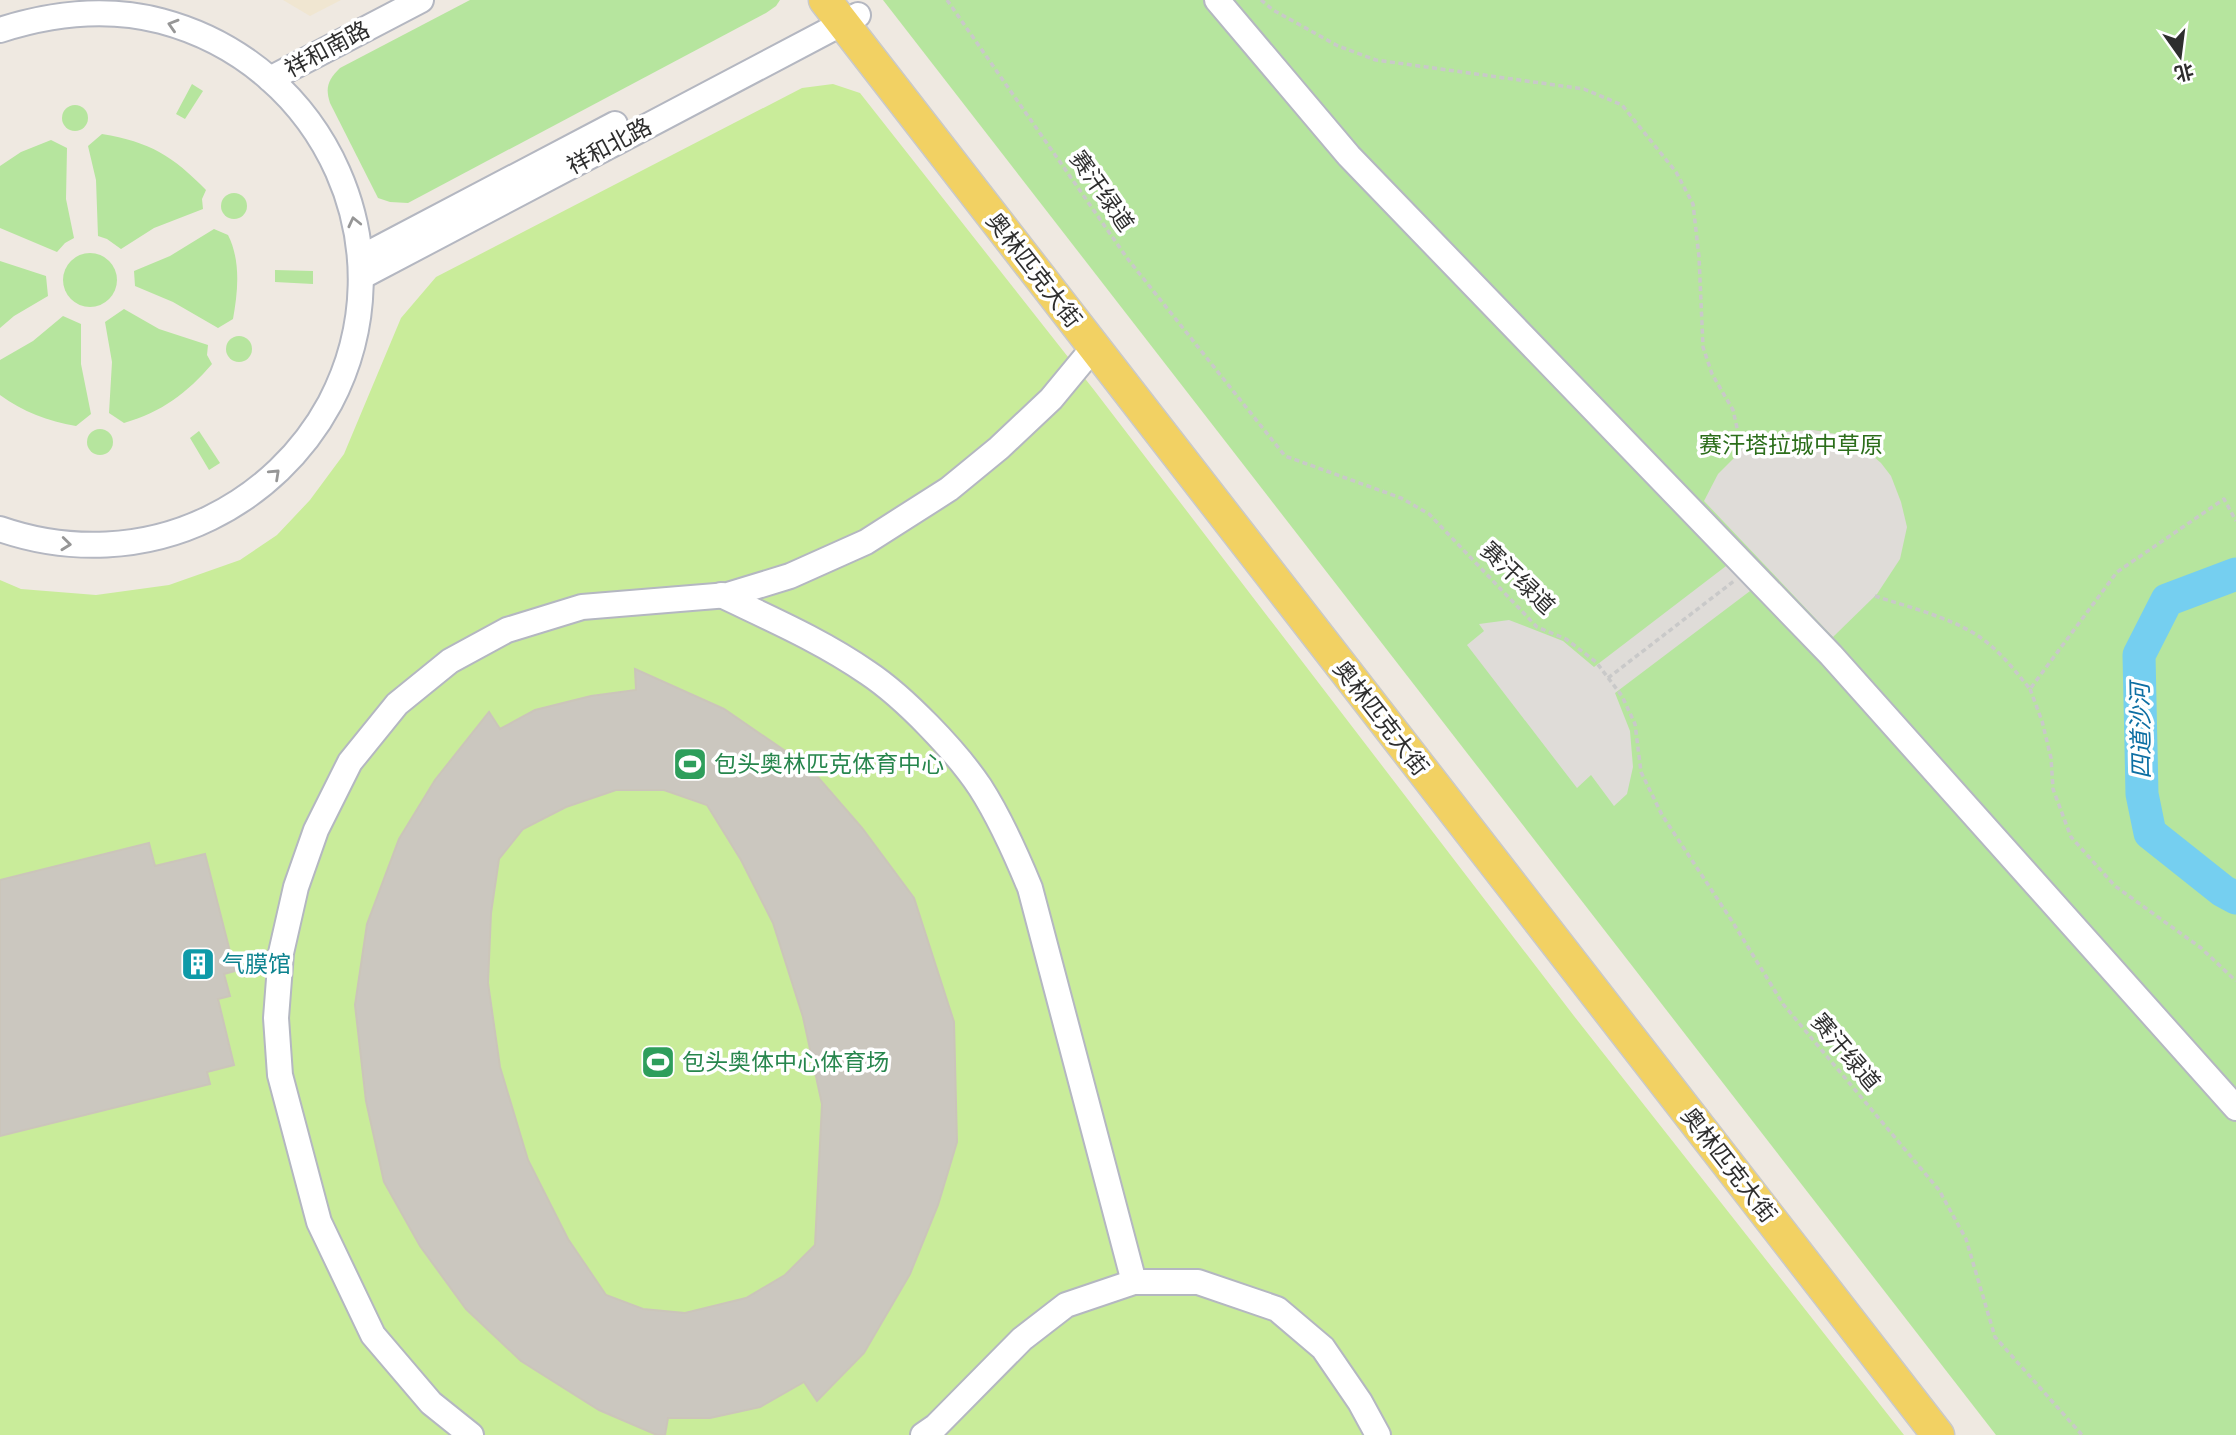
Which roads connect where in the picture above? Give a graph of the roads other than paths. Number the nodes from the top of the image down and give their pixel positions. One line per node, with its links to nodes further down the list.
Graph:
1 (384, 0): 6 (street, 祥和南路)
2 (421, 0): 6 (street, 祥和南路)
3 (1217, 0): 11 (street)
4 (842, 8): 7 (street, 祥和北路); 8 (main road, 奥林匹克大街); 17 (main road, 奥林匹克大街)
5 (0, 30): 6 (street, one-way to 5)
6 (263, 73): 7 (street, one-way to 6)
7 (360, 268): 9 (street, one-way to 7)
8 (1094, 347): 10 (street); 16 (main road, 奥林匹克大街)
9 (0, 529)
10 (721, 595): 12 (street); 13 (street)
11 (2236, 1108)
12 (1134, 1282): 14 (street); 15 (street)
13 (471, 1435)
14 (923, 1435)
15 (1378, 1435)
16 (1938, 1435)
17 (1959, 1435)

